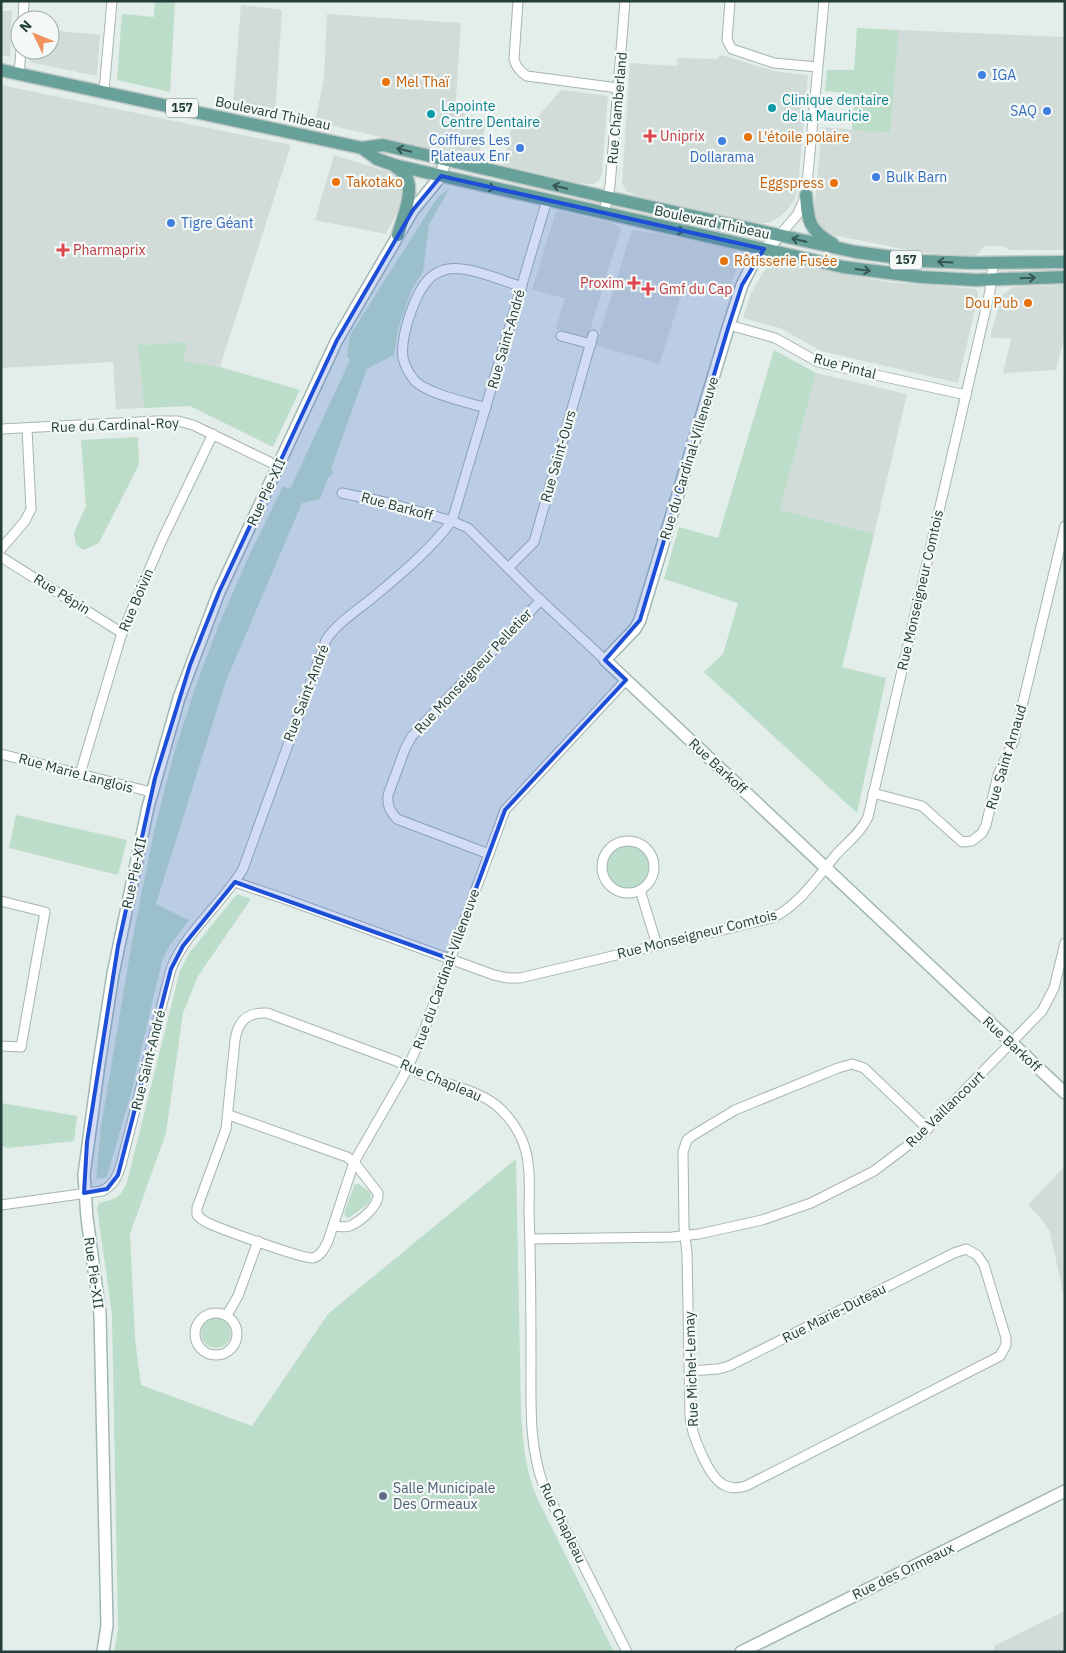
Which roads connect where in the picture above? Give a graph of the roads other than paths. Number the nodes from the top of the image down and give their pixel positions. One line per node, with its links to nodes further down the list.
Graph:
1 (112, 1): 11 (street)
2 (518, 1): 10 (street)
3 (625, 1): 10 (street, Rue Chamberland)
4 (730, 1): 7 (street)
5 (824, 1): 7 (street)
6 (20, 60): 9 (street)
7 (817, 67): 16 (street)
8 (1, 70): 9 (main road, Boulevard Thibeau / 157)
9 (19, 74): 11 (main road, Boulevard Thibeau / 157)
10 (618, 88): 17 (street, Rue Chamberland)
11 (104, 92): 12 (main road, Boulevard Thibeau / 157)
12 (362, 148): 13 (main road, Boulevard Thibeau / 157, one-way to 12); 14 (main road, Boulevard Thibeau / 157)
13 (445, 160): 15 (street, Rue Pie-XII); 17 (main road, Boulevard Thibeau / 157, one-way to 13)
14 (394, 165): 15 (main road, Boulevard Thibeau / 157); 20 (main road)
15 (441, 176): 18 (main road, Boulevard Thibeau / 157, one-way to 18); 20 (street, Rue Pie-XII)
16 (806, 195): 21 (street); 23 (main road)
17 (608, 198): 19 (street, Rue Chamberland); 21 (main road, Boulevard Thibeau / 157)
18 (547, 200): 19 (main road, Boulevard Thibeau / 157); 28 (street, Rue Saint-André)
19 (604, 213): 22 (main road, Boulevard Thibeau / 157, one-way to 22)
20 (398, 235): 36 (street, Rue Pie-XII)
21 (779, 236): 22 (street, Rue du Cardinal-Villeneuve); 23 (main road, Boulevard Thibeau / 157, one-way to 21)
22 (764, 249): 27 (main road, Boulevard Thibeau / 157, one-way to 27); 29 (street, Rue du Cardinal-Villeneuve)
23 (842, 250): 25 (main road, Boulevard Thibeau / 157, one-way to 23)
24 (1065, 262): 25 (main road, Boulevard Thibeau / 157)
25 (994, 263): 27 (street, Rue Monseigneur Comtois)
26 (1065, 277): 27 (main road, Boulevard Thibeau / 157, one-way to 26)
27 (992, 279): 31 (street, Rue Monseigneur Comtois)
28 (522, 286): 32 (street, Rue Saint-André); 32 (street)
29 (729, 325): 31 (street, Rue Pintal); 45 (street, Rue du Cardinal-Villeneuve)
30 (561, 336): 42 (street, Rue Saint-Ours)
31 (966, 395): 50 (street, Rue Monseigneur Comtois)
32 (486, 408): 38 (street, Rue Saint-André)
33 (27, 428): 34 (street, Rue du Cardinal-Roy); 35 (street, Rue du Cardinal-Roy); 40 (street)
34 (1, 429)
35 (213, 434): 36 (street, Rue du Cardinal-Roy); 44 (street, Rue Boivin)
36 (278, 466): 49 (street, Rue Pie-XII)
37 (342, 493): 38 (street, Rue Barkoff)
38 (452, 521): 42 (street, Rue Barkoff); 53 (street, Rue Saint-André)
39 (1065, 526): 50 (street, Rue Saint Arnaud)
40 (1, 548)
41 (1, 557): 44 (street, Rue Pépin)
42 (508, 568): 43 (street, Rue Barkoff)
43 (540, 600): 45 (street, Rue Barkoff); 51 (street, Rue Monseigneur Pelletier)
44 (122, 632): 48 (street, Rue Boivin)
45 (605, 660): 46 (street, Rue Barkoff)
46 (626, 680): 51 (street, Rue du Cardinal-Villeneuve); 52 (street, Rue Barkoff)
47 (1, 754): 48 (street, Rue Marie Langlois)
48 (80, 774): 49 (street, Rue Marie Langlois)
49 (151, 792): 66 (street, Rue Pie-XII)
50 (873, 792): 52 (street, Rue Monseigneur Comtois)
51 (489, 854): 58 (street, Rue du Cardinal-Villeneuve)
52 (827, 867): 57 (street, Rue Monseigneur Comtois); 59 (street, Rue Barkoff)
53 (235, 882): 58 (street, Rue Monseigneur Comtois); 66 (street, Rue Saint-André)
54 (640, 890): 54 (street); 57 (street)
55 (1, 901): 60 (street)
56 (1065, 942): 59 (street, Rue Vaillancourt)
57 (657, 945): 58 (street, Rue Monseigneur Comtois)
58 (450, 959): 61 (street, Rue du Cardinal-Villeneuve)
59 (1011, 1044): 62 (street, Rue Barkoff); 64 (street, Rue Vaillancourt)
60 (1, 1046)
61 (408, 1067): 63 (street, Rue Chapleau); 65 (street, Rue du Cardinal-Villeneuve); 70 (street, Rue Chapleau)
62 (1065, 1093)
63 (229, 1115): 65 (street); 71 (street, Rue Chapleau)
64 (928, 1129): 69 (street, Rue Vaillancourt); 69 (street, Rue Michel-Lemay)
65 (354, 1162): 68 (street, Rue Chapleau); 68 (street)
66 (84, 1193): 67 (street, Rue Saint-André); 76 (street, Rue Pie-XII)
67 (1, 1205)
68 (333, 1226): 71 (street, Rue Chapleau)
69 (685, 1236): 70 (street, Rue Vaillancourt); 74 (street, Rue Michel-Lemay)
70 (530, 1239): 77 (street, Rue Chapleau)
71 (258, 1241): 73 (street)
72 (975, 1253): 74 (street, Rue Marie-Duteau); 74 (street, Rue Michel-Lemay)
73 (227, 1315): 73 (street)
74 (690, 1371)
75 (1065, 1491): 78 (street, Rue des Ormeaux)
76 (103, 1652)
77 (627, 1652)
78 (741, 1652)

